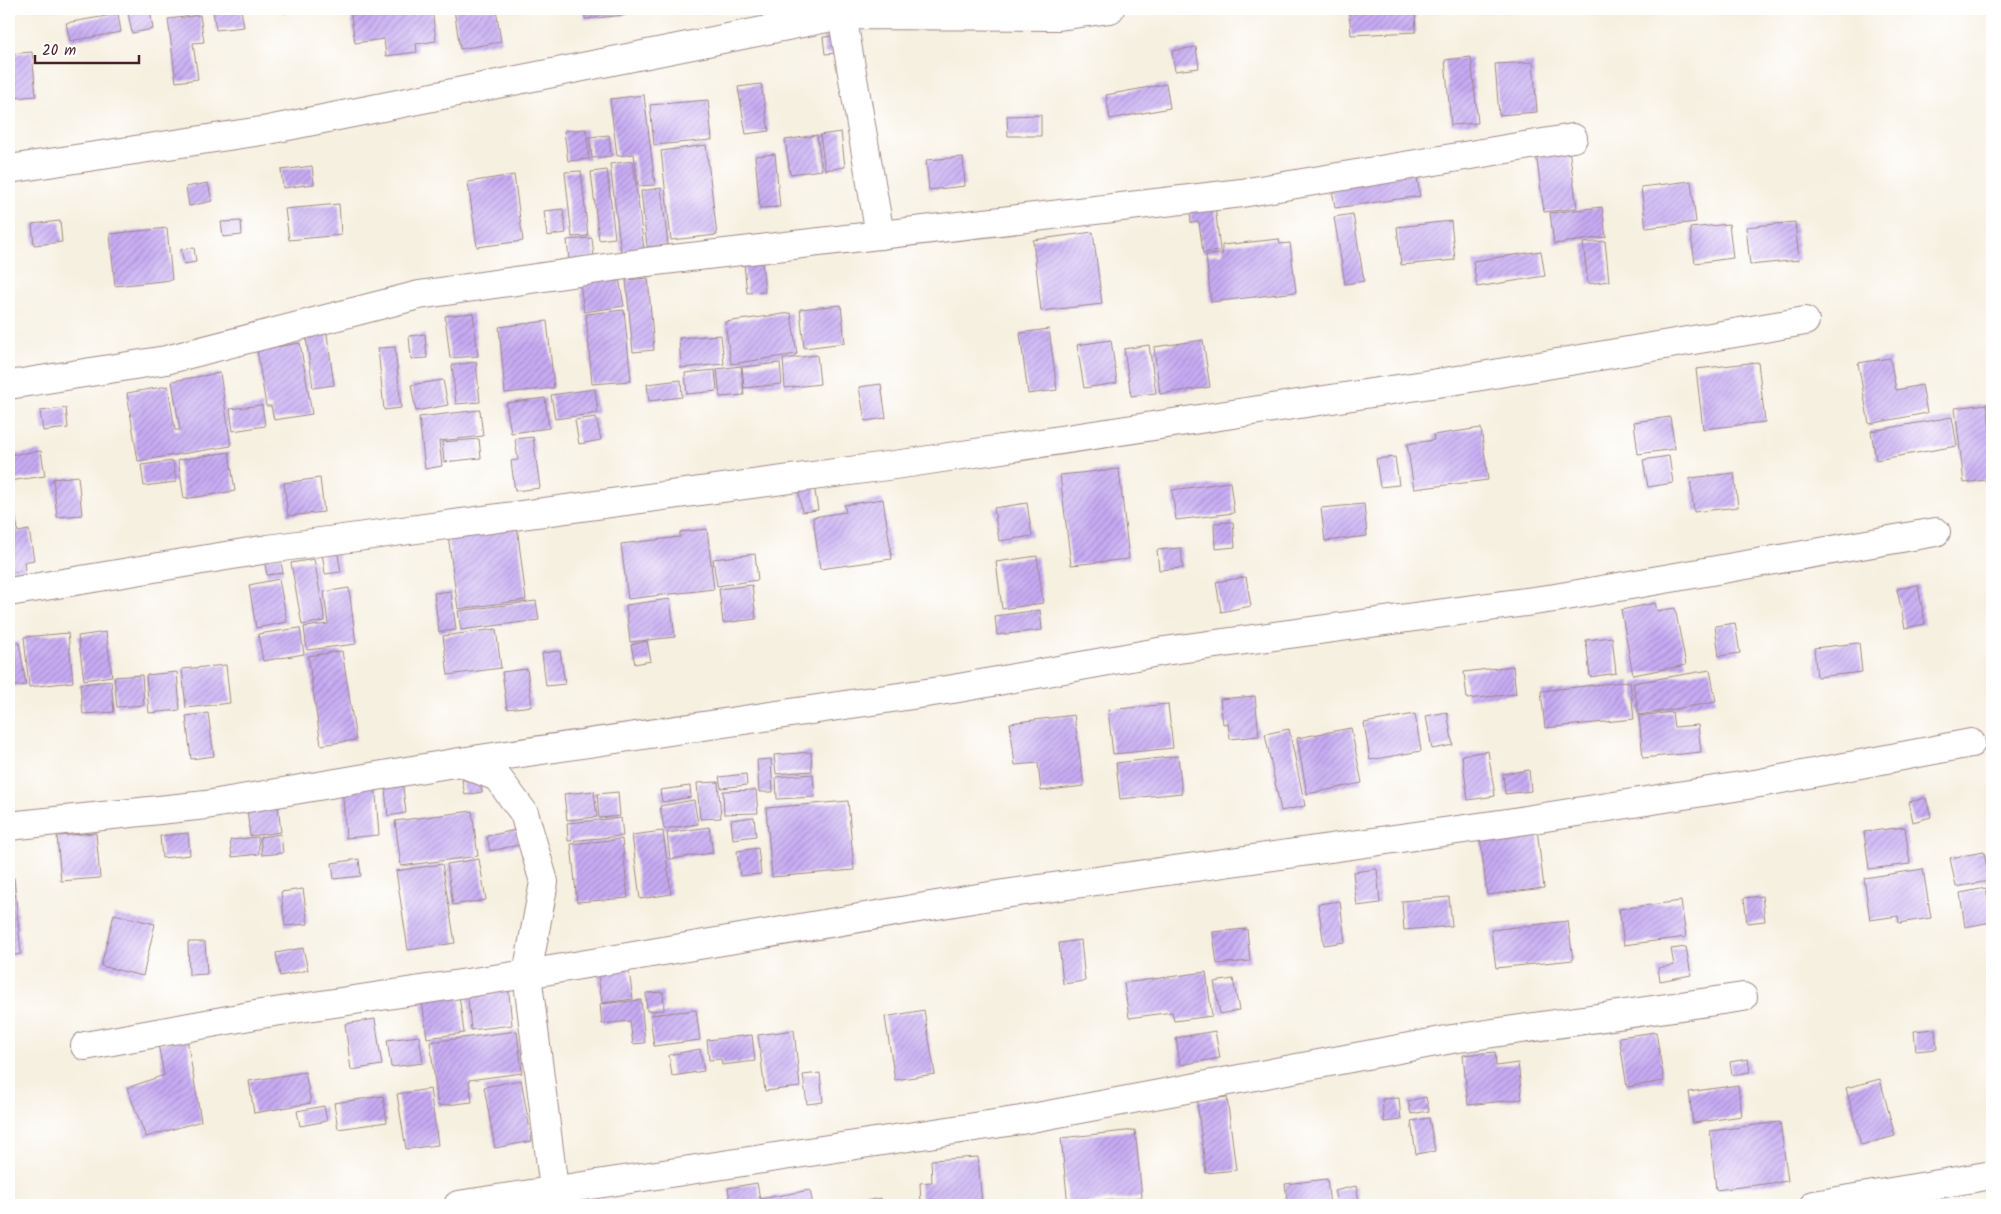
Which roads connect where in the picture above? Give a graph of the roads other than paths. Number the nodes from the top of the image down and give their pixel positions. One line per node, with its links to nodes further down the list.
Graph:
1 (1110, 9): 2 (street)
2 (842, 12): 4 (street); 5 (street)
3 (1573, 138): 5 (street)
4 (9, 169)
5 (880, 235): 7 (street)
6 (1805, 321): 9 (street)
7 (9, 385)
8 (1936, 532): 11 (street)
9 (9, 592)
10 (1971, 743): 13 (street)
11 (460, 762): 12 (street); 13 (street)
12 (9, 826)
13 (527, 974): 15 (street); 17 (street)
14 (1743, 997): 17 (street)
15 (85, 1046)
16 (1992, 1175): 19 (street)
17 (555, 1199): 18 (street)
18 (458, 1205)
19 (1814, 1205)

